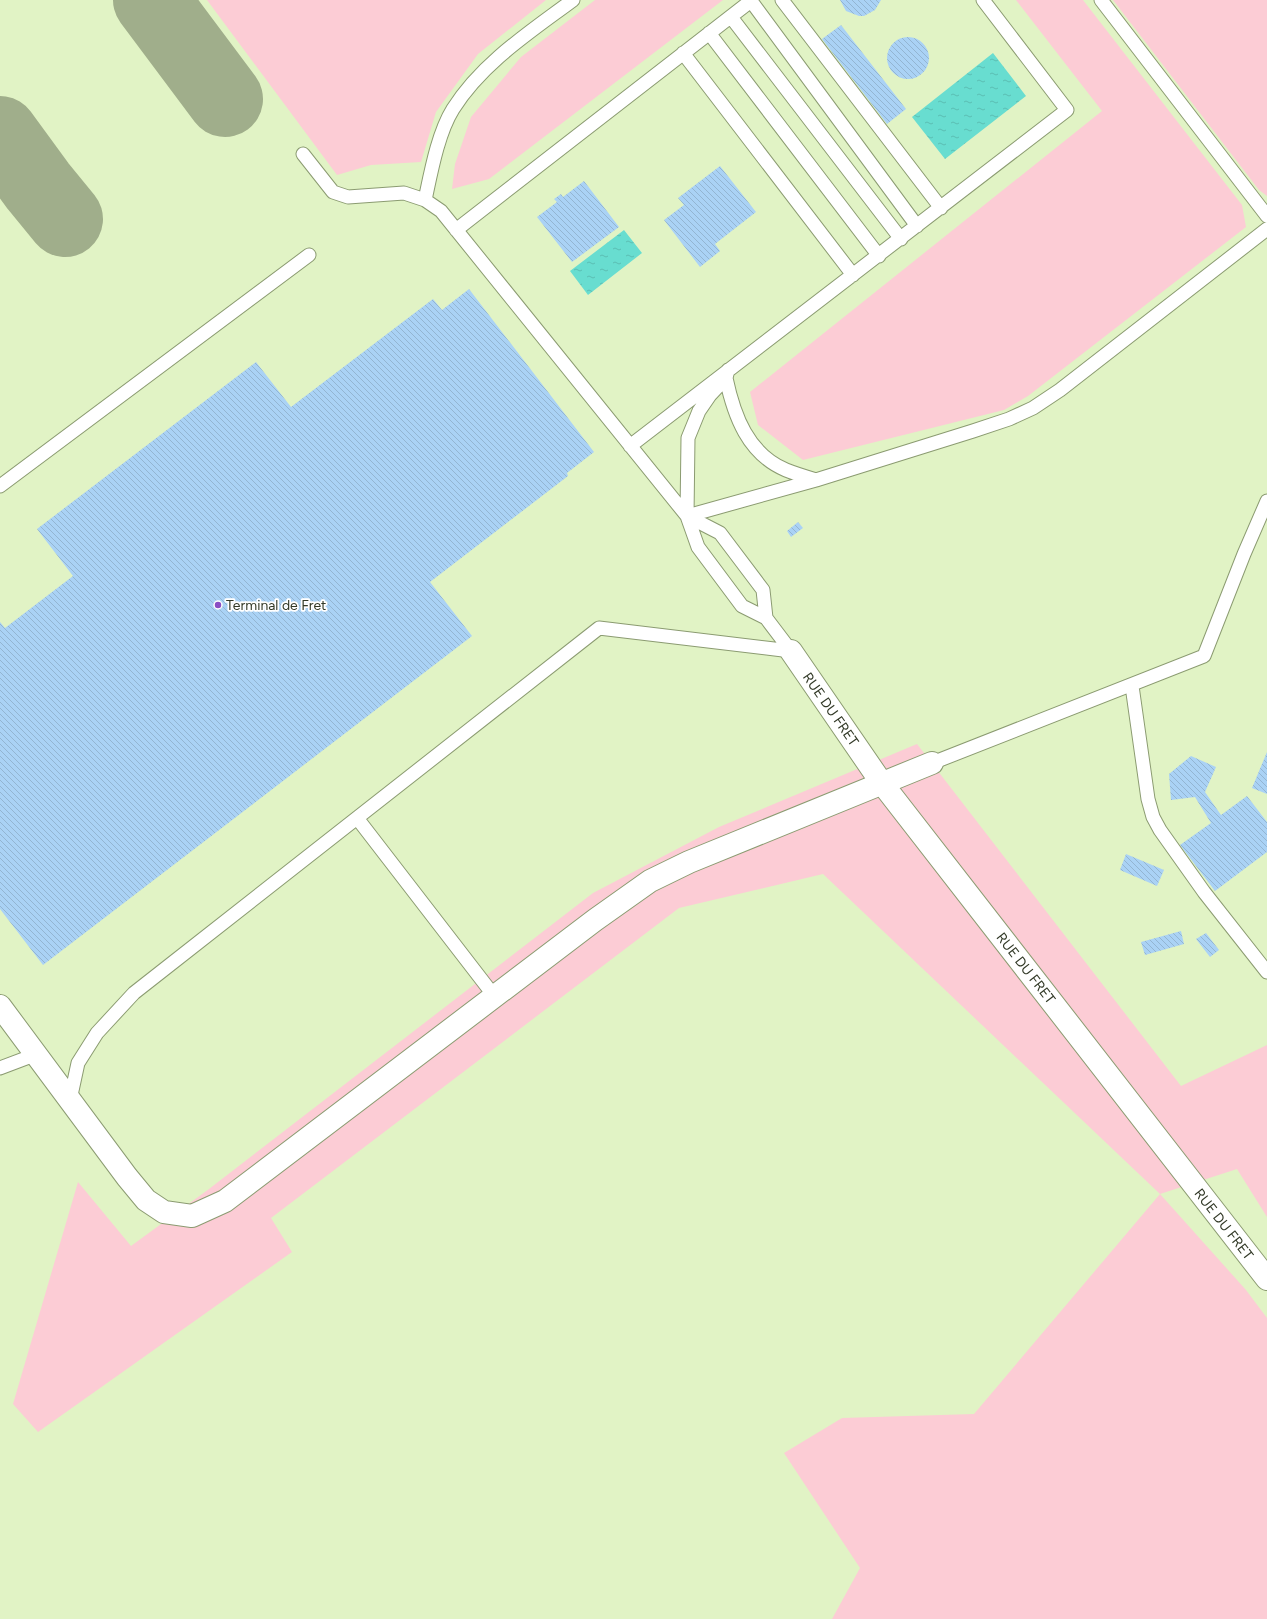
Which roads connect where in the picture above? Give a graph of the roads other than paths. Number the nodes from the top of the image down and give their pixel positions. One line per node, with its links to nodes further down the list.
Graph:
1 (573, 0): 10 (lane)
2 (752, 0): 6 (lane); 13 (lane)
3 (782, 0): 11 (lane)
4 (984, 0): 11 (lane)
5 (1101, 0): 12 (lane)
6 (731, 17): 7 (lane); 16 (lane)
7 (709, 33): 8 (lane); 18 (lane)
8 (683, 53): 15 (lane); 19 (lane)
9 (303, 154): 10 (lane)
10 (425, 200): 15 (lane)
11 (941, 208): 13 (lane)
12 (1267, 216)
13 (917, 226): 16 (lane)
14 (1267, 229): 22 (lane)
15 (456, 230): 21 (lane)
16 (901, 239): 18 (lane)
17 (308, 255): 23 (lane)
18 (879, 256): 19 (lane)
19 (853, 276): 20 (lane)
20 (727, 374): 21 (lane); 22 (lane); 25 (lane)
21 (630, 446): 25 (lane)
22 (816, 480): 25 (lane)
23 (0, 486)
24 (1267, 501): 28 (lane)
25 (687, 516): 26 (lane); 26 (lane)
26 (766, 618): 27 (lane)
27 (791, 651): 30 (street, RUE DU FRET); 31 (lane)
28 (1132, 686): 29 (lane); 32 (lane)
29 (932, 763): 30 (street)
30 (881, 782): 33 (street); 38 (street, RUE DU FRET)
31 (357, 818): 33 (lane); 37 (lane)
32 (1267, 972)
33 (495, 997): 37 (street)
34 (0, 1006): 35 (street)
35 (37, 1054): 36 (lane); 37 (street)
36 (0, 1068)
37 (70, 1100)
38 (1267, 1279)

